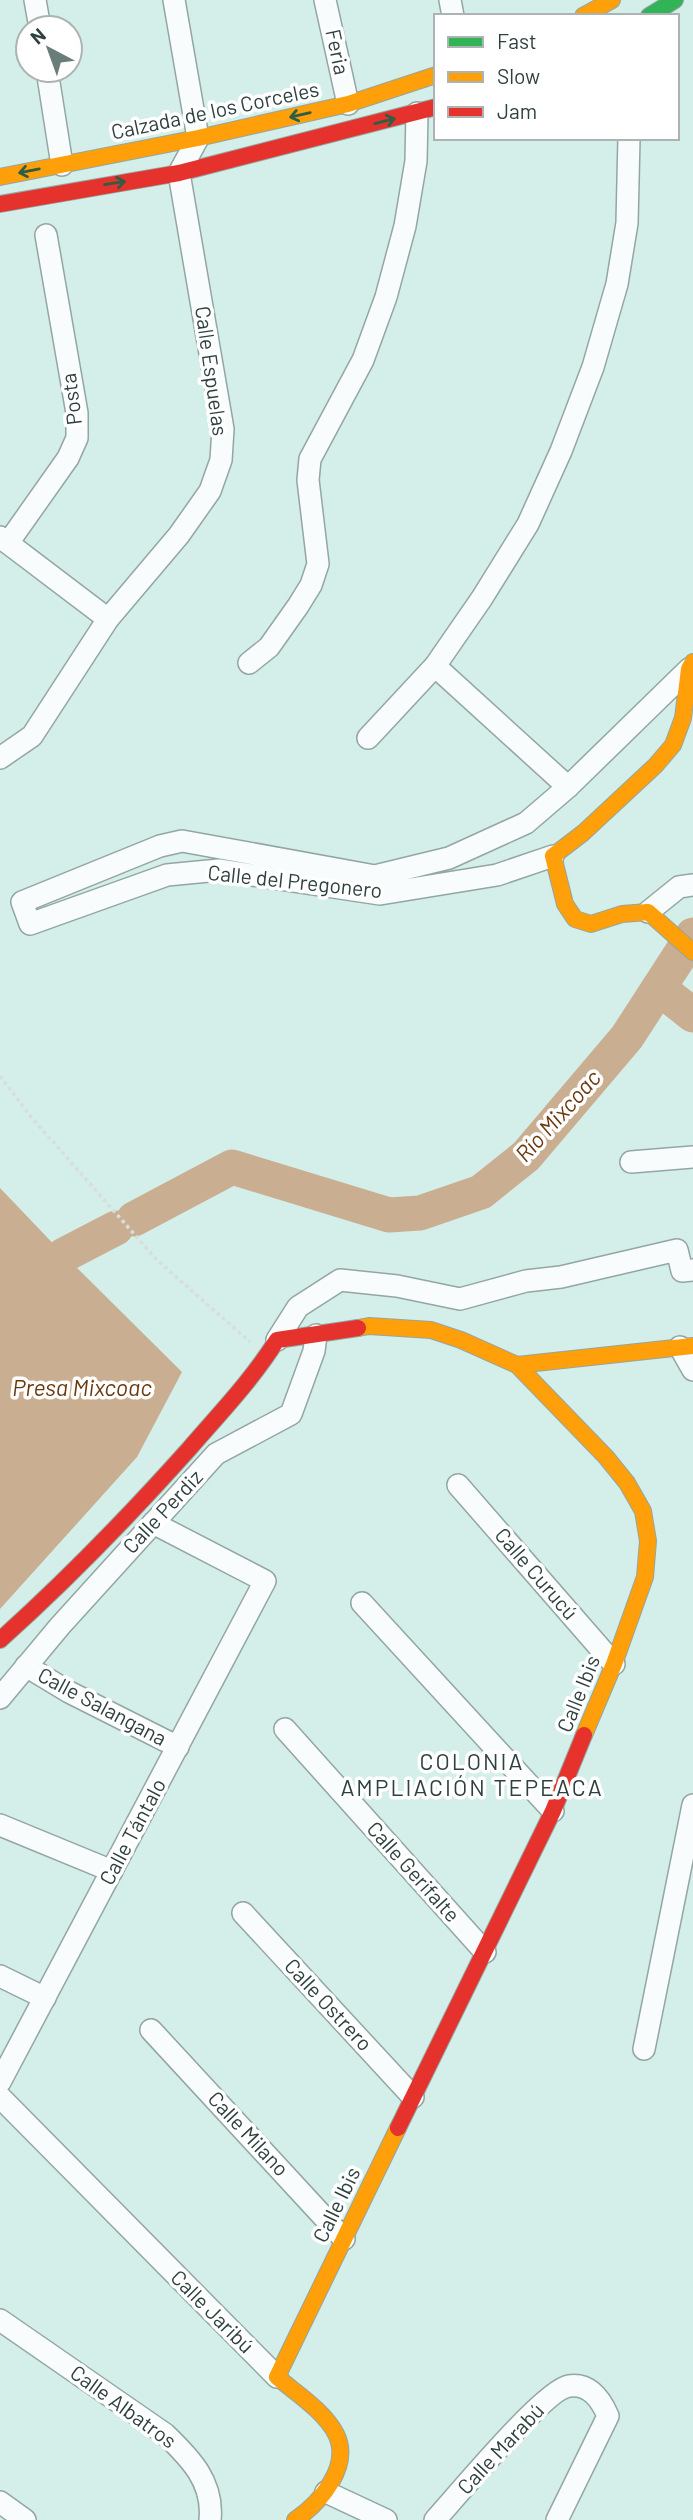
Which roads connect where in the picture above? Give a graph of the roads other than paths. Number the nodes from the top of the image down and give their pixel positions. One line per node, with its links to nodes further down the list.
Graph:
1 (174, 0): 9 (street)
2 (326, 0): 7 (street, Feria)
3 (675, 0): 4 (street)
4 (652, 14)
5 (434, 76): 7 (street, Calzada de los Corceles)
6 (49, 84): 11 (street)
7 (348, 104): 9 (street, Calzada de los Corceles, one-way to 9)
8 (426, 110): 12 (street, one-way to 8); 18 (street)
9 (198, 138): 11 (street, Calzada de los Corceles); 12 (street)
10 (629, 140): 20 (street)
11 (62, 165): 13 (street, Calzada de los Corceles, one-way to 13)
12 (178, 173): 14 (street, one-way to 12); 17 (street, Calle Espuelas)
13 (0, 177)
14 (0, 204)
15 (46, 235): 16 (street, Posta)
16 (4, 540): 17 (street)
17 (108, 619): 22 (street, Calle Espuelas)
18 (249, 663)
19 (691, 665): 23 (street, Calle del Pregonero); 24 (street, Calle del Pregonero)
20 (435, 666): 21 (street); 23 (street)
21 (368, 738)
22 (0, 758)
23 (568, 787): 24 (street, Calle del Pregonero)
24 (553, 856): 26 (street)
25 (693, 885): 26 (street)
26 (649, 913): 27 (street)
27 (692, 950)
28 (693, 1157): 29 (street)
29 (631, 1162)
30 (693, 1270): 31 (street)
31 (289, 1342): 33 (street, Calle Ibis); 36 (street, Calle Perdiz); 38 (street, Calle Perdiz)
32 (687, 1346): 33 (street); 34 (street)
33 (517, 1365): 39 (street, Calle Ibis)
34 (693, 1370)
35 (458, 1485): 39 (street, Calle Curucú)
36 (153, 1523): 40 (street, Calle Perdiz); 43 (street, Calle Tántalo)
37 (362, 1603): 45 (street)
38 (0, 1640)
39 (614, 1664): 45 (street, Calle Ibis)
40 (26, 1666): 41 (street, Calle Perdiz); 43 (street, Calle Salangana)
41 (0, 1698)
42 (285, 1729): 49 (street, Calle Gerifalte)
43 (178, 1747): 47 (street, Calle Tántalo)
44 (693, 1805): 53 (street)
45 (553, 1811): 49 (street, Calle Ibis)
46 (0, 1825): 47 (street)
47 (112, 1871): 51 (street, Calle Tántalo)
48 (243, 1913): 56 (street, Calle Ostrero)
49 (485, 1952): 56 (street, Calle Ibis)
50 (0, 1976): 51 (street)
51 (45, 1998): 54 (street, Calle Tántalo)
52 (151, 2030): 57 (street, Calle Milano)
53 (644, 2049)
54 (0, 2082)
55 (0, 2097): 59 (street, Calle Jaribú)
56 (412, 2097): 57 (street, Calle Ibis)
57 (344, 2239): 59 (street, Calle Ibis)
58 (0, 2320): 63 (street, Calle Albatros)
59 (277, 2377): 60 (street, Calle Jaribú)
60 (326, 2492): 64 (street); 65 (street)
61 (0, 2502): 62 (street)
62 (25, 2520)
63 (210, 2520)
64 (295, 2520)
65 (386, 2520)
66 (435, 2520): 67 (street, Calle Marabú)
67 (557, 2520)

